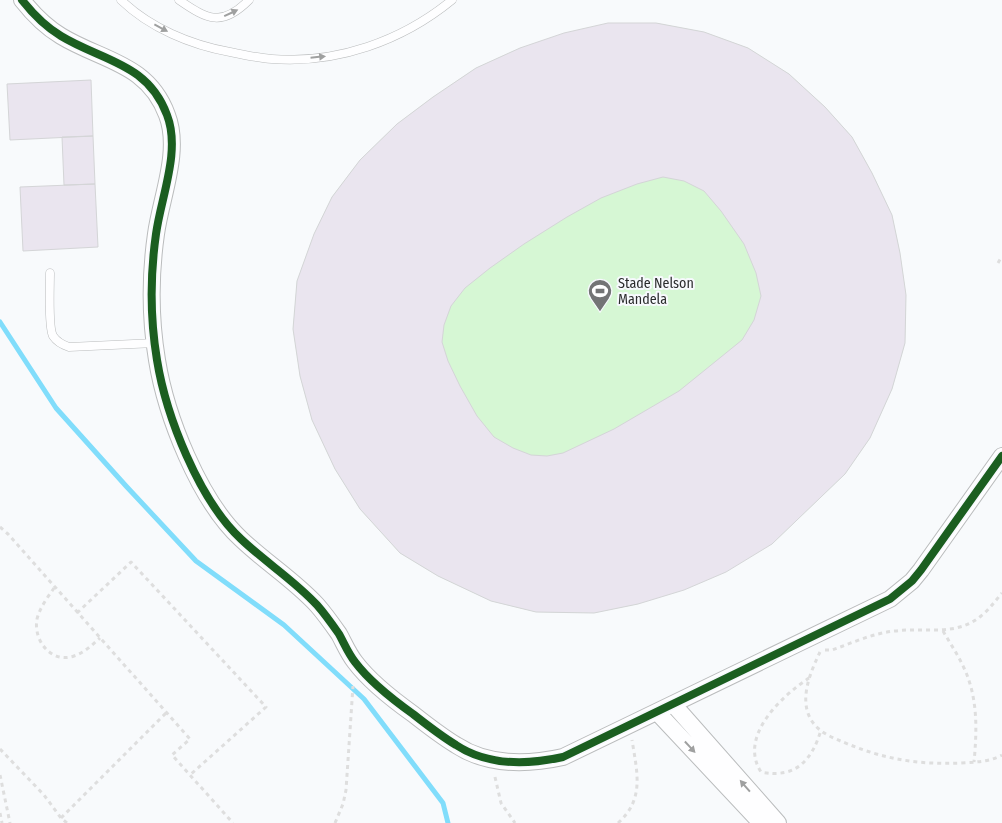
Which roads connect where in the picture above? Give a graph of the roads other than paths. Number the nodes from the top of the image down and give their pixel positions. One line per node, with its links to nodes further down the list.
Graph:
1 (22, 0): 7 (street)
2 (121, 0): 5 (lane, one-way to 5)
3 (179, 0): 4 (lane, one-way to 4)
4 (249, 0)
5 (452, 0)
6 (50, 273): 7 (lane)
7 (155, 343): 10 (street)
8 (1002, 456): 9 (street)
9 (673, 704): 10 (street); 12 (street, one-way to 9)
10 (657, 712): 11 (street, one-way to 11)
11 (761, 823)
12 (778, 823)

